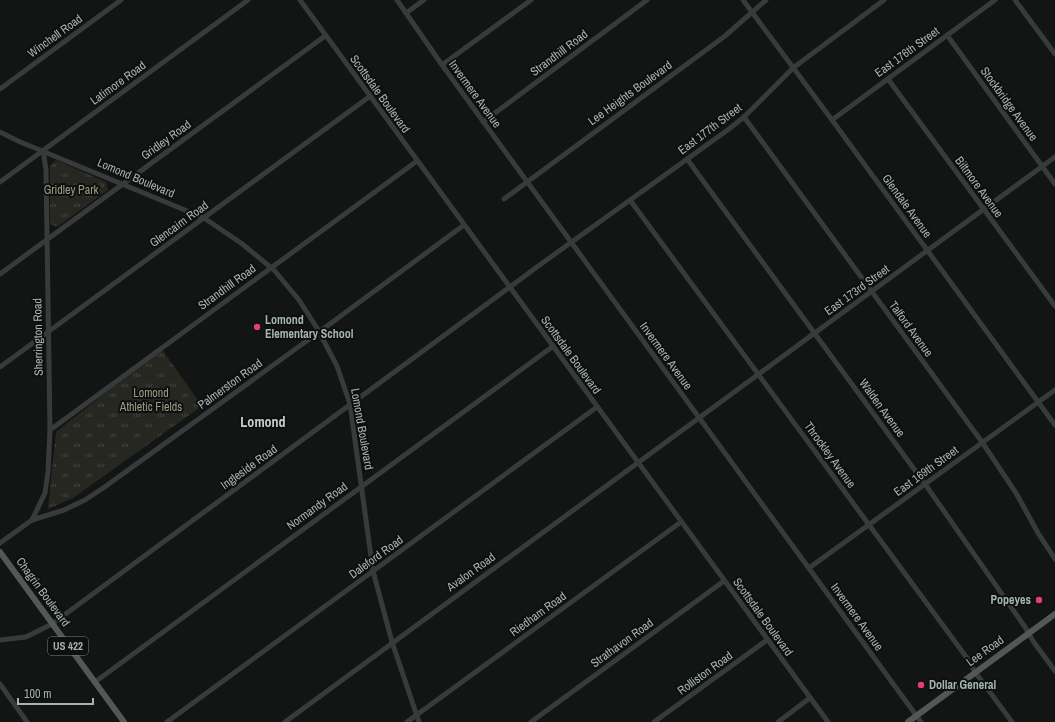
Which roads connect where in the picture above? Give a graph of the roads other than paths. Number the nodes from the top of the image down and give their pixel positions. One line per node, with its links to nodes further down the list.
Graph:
1 (121, 0): 21 (street, Winchell Road)
2 (248, 0): 27 (street, Latimore Road)
3 (300, 0): 16 (street, Scottsdale Boulevard)
4 (397, 0): 13 (street, Invermere Avenue)
5 (424, 0): 13 (street)
6 (531, 0): 18 (street)
7 (647, 0): 25 (street, Strandhill Road)
8 (742, 0): 14 (street, Glendale Avenue)
9 (766, 0): 14 (street, Lee Heights Boulevard)
10 (884, 0): 19 (street, East 177th Street)
11 (995, 0): 15 (street, East 176th Street)
12 (1015, 0): 17 (street)
13 (406, 13): 18 (street, Invermere Avenue)
14 (752, 13): 19 (street, Glendale Avenue); 33 (street, Lee Heights Boulevard)
15 (947, 35): 20 (street, East 176th Street); 31 (street, Stockbridge Avenue)
16 (325, 36): 22 (street, Scottsdale Boulevard); 34 (street, Gridley Road)
17 (1055, 54)
18 (442, 65): 25 (street, Invermere Avenue)
19 (793, 68): 23 (street, East 177th Street); 24 (street, Glendale Avenue)
20 (888, 79): 24 (street, East 176th Street); 38 (street, Biltmore Avenue)
21 (0, 89)
22 (370, 97): 30 (street, Scottsdale Boulevard); 39 (street, Glencairn Road)
23 (744, 117): 29 (street, East 177th Street); 48 (street, Talford Avenue)
24 (832, 120): 43 (street, Glendale Avenue)
25 (483, 122): 33 (street, Invermere Avenue)
26 (0, 132): 27 (street, Lomond Boulevard)
27 (43, 150): 32 (street, Latimore Road); 34 (street, Lomond Boulevard); 41 (street, Sherrington Road)
28 (1055, 157): 31 (street, East 173rd Street)
29 (686, 160): 37 (street, East 177th Street); 52 (street, Walden Avenue)
30 (417, 161): 40 (street, Scottsdale Boulevard); 45 (street, Strandhill Road)
31 (1042, 166): 35 (street, Stockbridge Avenue); 38 (street, East 173rd Street)
32 (0, 182)
33 (527, 182): 36 (street, Lee Heights Boulevard); 42 (street, Invermere Avenue)
34 (123, 184): 39 (street, Lomond Boulevard); 41 (street, Gridley Road)
35 (1055, 184)
36 (504, 199)
37 (630, 200): 42 (street, East 177th Street); 55 (street, Throckley Avenue)
38 (984, 210): 43 (street, East 173rd Street); 49 (street, Biltmore Avenue)
39 (204, 218): 45 (street, Lomond Boulevard); 50 (street, Glencairn Road)
40 (464, 225): 47 (street, Scottsdale Boulevard); 51 (street, Palmerston Road)
41 (46, 240): 46 (street, Gridley Road); 50 (street, Sherrington Road)
42 (571, 243): 44 (street, East 177th Street); 60 (street, Invermere Avenue)
43 (928, 251): 48 (street, East 173rd Street); 57 (street, Glendale Avenue)
44 (541, 264): 47 (street, Ingleside Road)
45 (271, 268): 51 (street, Lomond Boulevard); 62 (street, Strandhill Road)
46 (0, 274)
47 (510, 287): 53 (street, Scottsdale Boulevard); 58 (street, Ingleside Road)
48 (871, 292): 52 (street, East 173rd Street); 64 (street, Talford Avenue)
49 (1055, 306)
50 (48, 332): 54 (street, Glencairn Road); 62 (street, Sherrington Road)
51 (319, 332): 58 (street, Lomond Boulevard); 68 (street, Palmerston Road)
52 (815, 333): 55 (street, East 173rd Street); 66 (street, Walden Avenue)
53 (552, 346): 59 (street, Scottsdale Boulevard); 67 (street, Normandy Road)
54 (0, 367)
55 (758, 375): 60 (street, East 173rd Street); 70 (street, Throckley Avenue)
56 (1055, 390): 57 (street, East 169th Street)
57 (1039, 402): 61 (street, Glendale Avenue); 64 (street, East 169th Street)
58 (350, 404): 67 (street, Lomond Boulevard); 78 (street, Ingleside Road)
59 (597, 407): 65 (street, Scottsdale Boulevard); 75 (street, Daleford Road)
60 (700, 418): 63 (street, East 173rd Street); 74 (street, Invermere Avenue)
61 (1055, 425)
62 (50, 430): 68 (street, Sherrington Road)
63 (670, 440): 65 (street, Avalon Road)
64 (982, 442): 66 (street, East 169th Street); 73 (street, Talford Avenue)
65 (638, 463): 69 (street, Scottsdale Boulevard); 82 (street, Avalon Road)
66 (925, 484): 70 (street, East 169th Street); 79 (street, Walden Avenue)
67 (362, 486): 75 (street, Lomond Boulevard); 85 (street, Normandy Road)
68 (32, 520): 71 (street, Palmerston Road)
69 (681, 522): 76 (street, Scottsdale Boulevard); 88 (street, Riedham Road)
70 (869, 525): 74 (street, East 169th Street); 84 (street, Throckley Avenue)
71 (0, 543)
72 (0, 552): 78 (main road, Chagrin Boulevard / US 422)
73 (1055, 559)
74 (809, 568): 89 (street, Invermere Avenue)
75 (373, 571): 82 (street, Lomond Boulevard); 92 (street, Daleford Road)
76 (724, 581): 81 (street, Scottsdale Boulevard); 96 (street, Strathavon Road)
77 (1055, 614): 79 (main road, Lee Road)
78 (52, 624): 80 (street, Ingleside Road); 85 (main road, Chagrin Boulevard / US 422)
79 (1028, 633): 83 (street, Walden Avenue); 84 (main road, Lee Road)
80 (0, 640)
81 (767, 640): 87 (street, Scottsdale Boulevard); 97 (street, Rolliston Road)
82 (392, 642): 88 (street, Lomond Boulevard); 93 (street, Avalon Road)
83 (1055, 671)
84 (975, 672): 89 (main road, Lee Road); 102 (street, Throckley Avenue)
85 (95, 682): 91 (main road, Chagrin Boulevard / US 422)
86 (0, 684): 90 (street)
87 (810, 698): 98 (street); 99 (street, Scottsdale Boulevard)
88 (416, 715): 94 (street, Riedham Road); 95 (street, Lomond Boulevard)
89 (917, 716): 100 (main road, Lee Road); 101 (street, Invermere Avenue)
90 (27, 722)
91 (124, 722)
92 (167, 722)
93 (285, 722)
94 (407, 722)
95 (419, 722)
96 (531, 722)
97 (654, 722)
98 (778, 722)
99 (828, 722)
100 (908, 722)
101 (921, 722)
102 (1012, 722)

